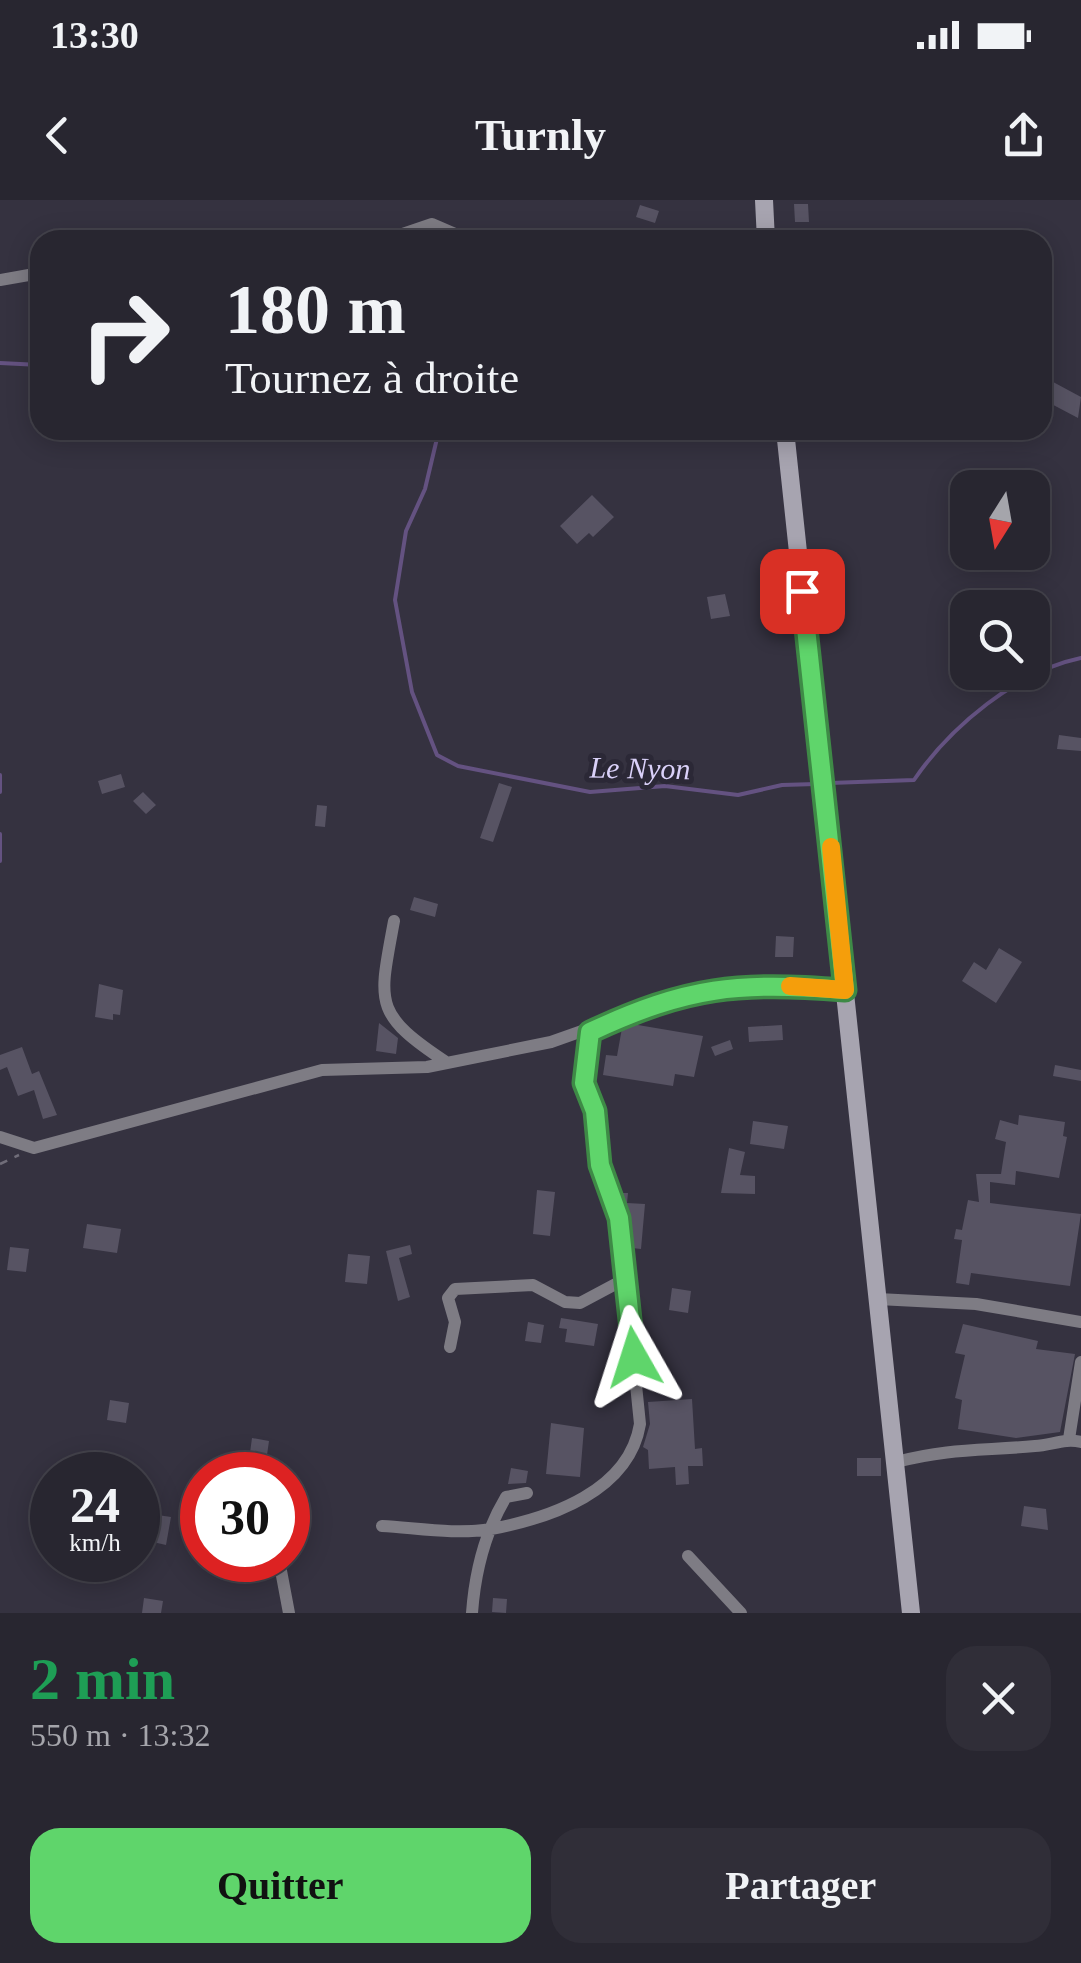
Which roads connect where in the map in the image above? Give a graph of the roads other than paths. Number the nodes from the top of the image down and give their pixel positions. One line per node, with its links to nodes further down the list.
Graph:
1 (764, 200): 4 (main road)
2 (414, 230): 3 (street)
3 (446, 230)
4 (766, 230)
5 (30, 274): 6 (street)
6 (0, 280)
7 (786, 440): 9 (main road)
8 (394, 921): 11 (street)
9 (845, 990): 10 (street); 14 (main road)
10 (590, 1032): 11 (street); 13 (street)
11 (446, 1062): 12 (street)
12 (0, 1137)
13 (626, 1280): 16 (street); 22 (street)
14 (878, 1299): 15 (street); 19 (main road)
15 (1081, 1322)
16 (450, 1347)
17 (1081, 1362): 18 (street)
18 (1075, 1440): 19 (street)
19 (896, 1462): 28 (main road)
20 (527, 1493): 22 (street)
21 (382, 1526): 22 (street)
22 (490, 1530): 26 (street)
23 (688, 1556): 27 (street)
24 (283, 1582): 25 (street)
25 (289, 1613)
26 (472, 1613)
27 (741, 1613)
28 (911, 1613)

